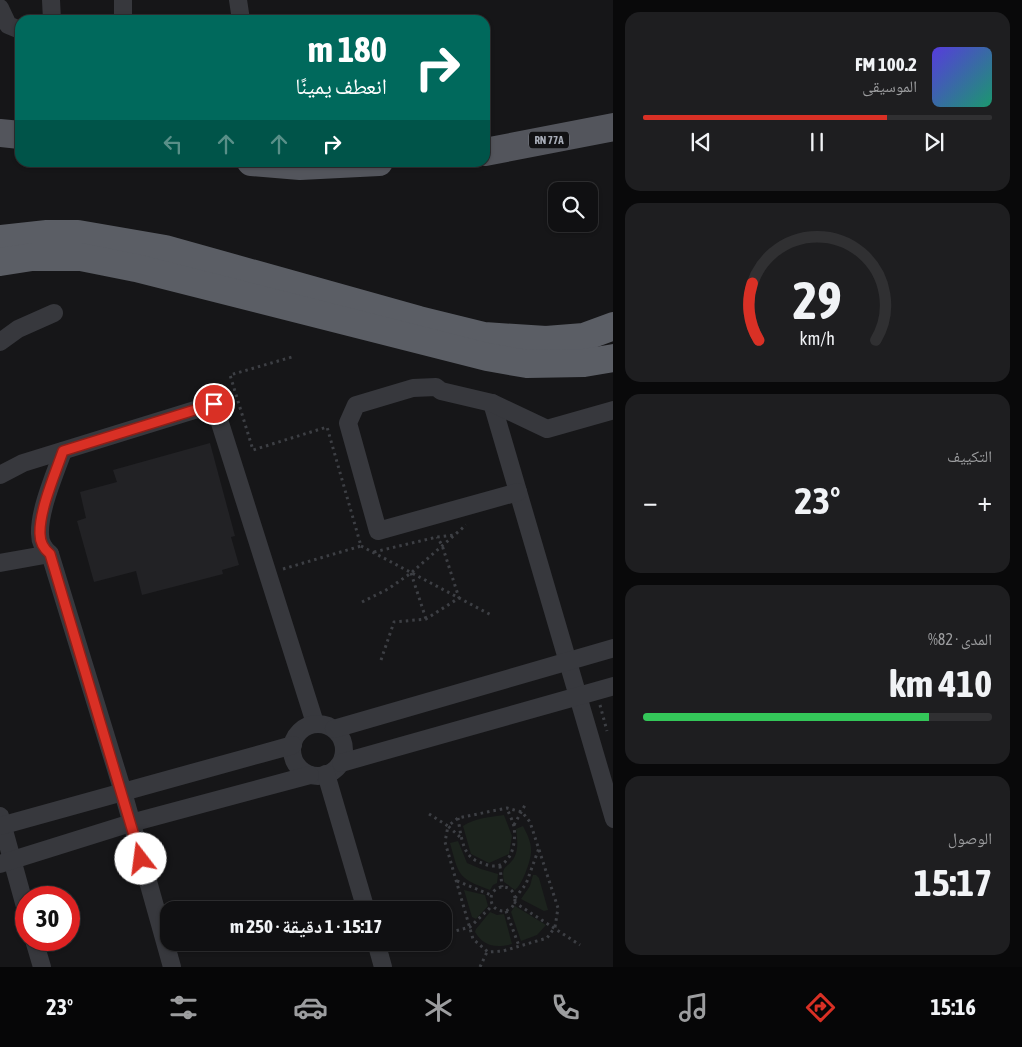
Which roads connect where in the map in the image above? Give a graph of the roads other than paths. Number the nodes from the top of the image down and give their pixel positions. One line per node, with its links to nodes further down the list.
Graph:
1 (51, 0): 5 (street)
2 (123, 0): 6 (street)
3 (238, 0): 7 (street)
4 (0, 8): 8 (street)
5 (52, 15)
6 (123, 15)
7 (240, 15)
8 (15, 28)
9 (613, 127): 12 (main road, RN 77A)
10 (0, 133): 11 (main road)
11 (15, 134)
12 (490, 151)
13 (0, 239): 16 (highway)
14 (0, 262): 18 (highway)
15 (54, 313): 17 (street)
16 (613, 326)
17 (0, 342)
18 (613, 358)
19 (492, 403): 20 (street); 23 (street); 23 (street)
20 (613, 410)
21 (63, 451): 22 (street); 24 (street); 30 (street)
22 (0, 475)
23 (518, 492): 27 (street)
24 (50, 554): 25 (street); 35 (street)
25 (0, 563)
26 (613, 648): 27 (street)
27 (567, 661): 29 (street); 31 (street)
28 (605, 689): 29 (street)
29 (577, 697): 33 (street); 36 (street)
30 (315, 723): 31 (street); 32 (street)
31 (334, 729): 33 (street)
32 (293, 745): 34 (street); 35 (street)
33 (340, 763): 34 (street)
34 (318, 774): 38 (street); 41 (street)
35 (123, 792): 37 (street); 38 (street)
36 (613, 819)
37 (1, 823): 39 (street)
38 (131, 823): 39 (street); 45 (street)
39 (6, 862): 40 (street)
40 (16, 886)
41 (363, 901)
42 (37, 951): 44 (street)
43 (379, 951): 46 (street)
44 (42, 967)
45 (172, 967)
46 (383, 967)

